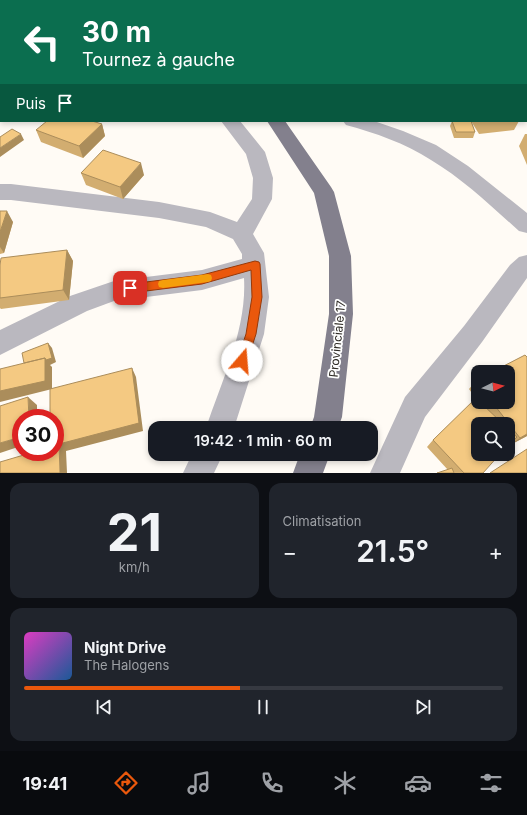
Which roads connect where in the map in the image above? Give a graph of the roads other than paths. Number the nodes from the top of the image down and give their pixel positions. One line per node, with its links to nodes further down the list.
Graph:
1 (231, 122): 6 (street)
2 (277, 122): 11 (main road, Provinciale 17)
3 (355, 122): 5 (street)
4 (0, 192): 6 (street)
5 (527, 225)
6 (242, 233): 7 (street)
7 (255, 264): 9 (street); 10 (street)
8 (527, 264): 16 (street)
9 (0, 343)
10 (222, 421)
11 (326, 421)
12 (204, 461): 14 (street)
13 (312, 461): 15 (main road)
14 (198, 473)
15 (308, 473)
16 (384, 473)

